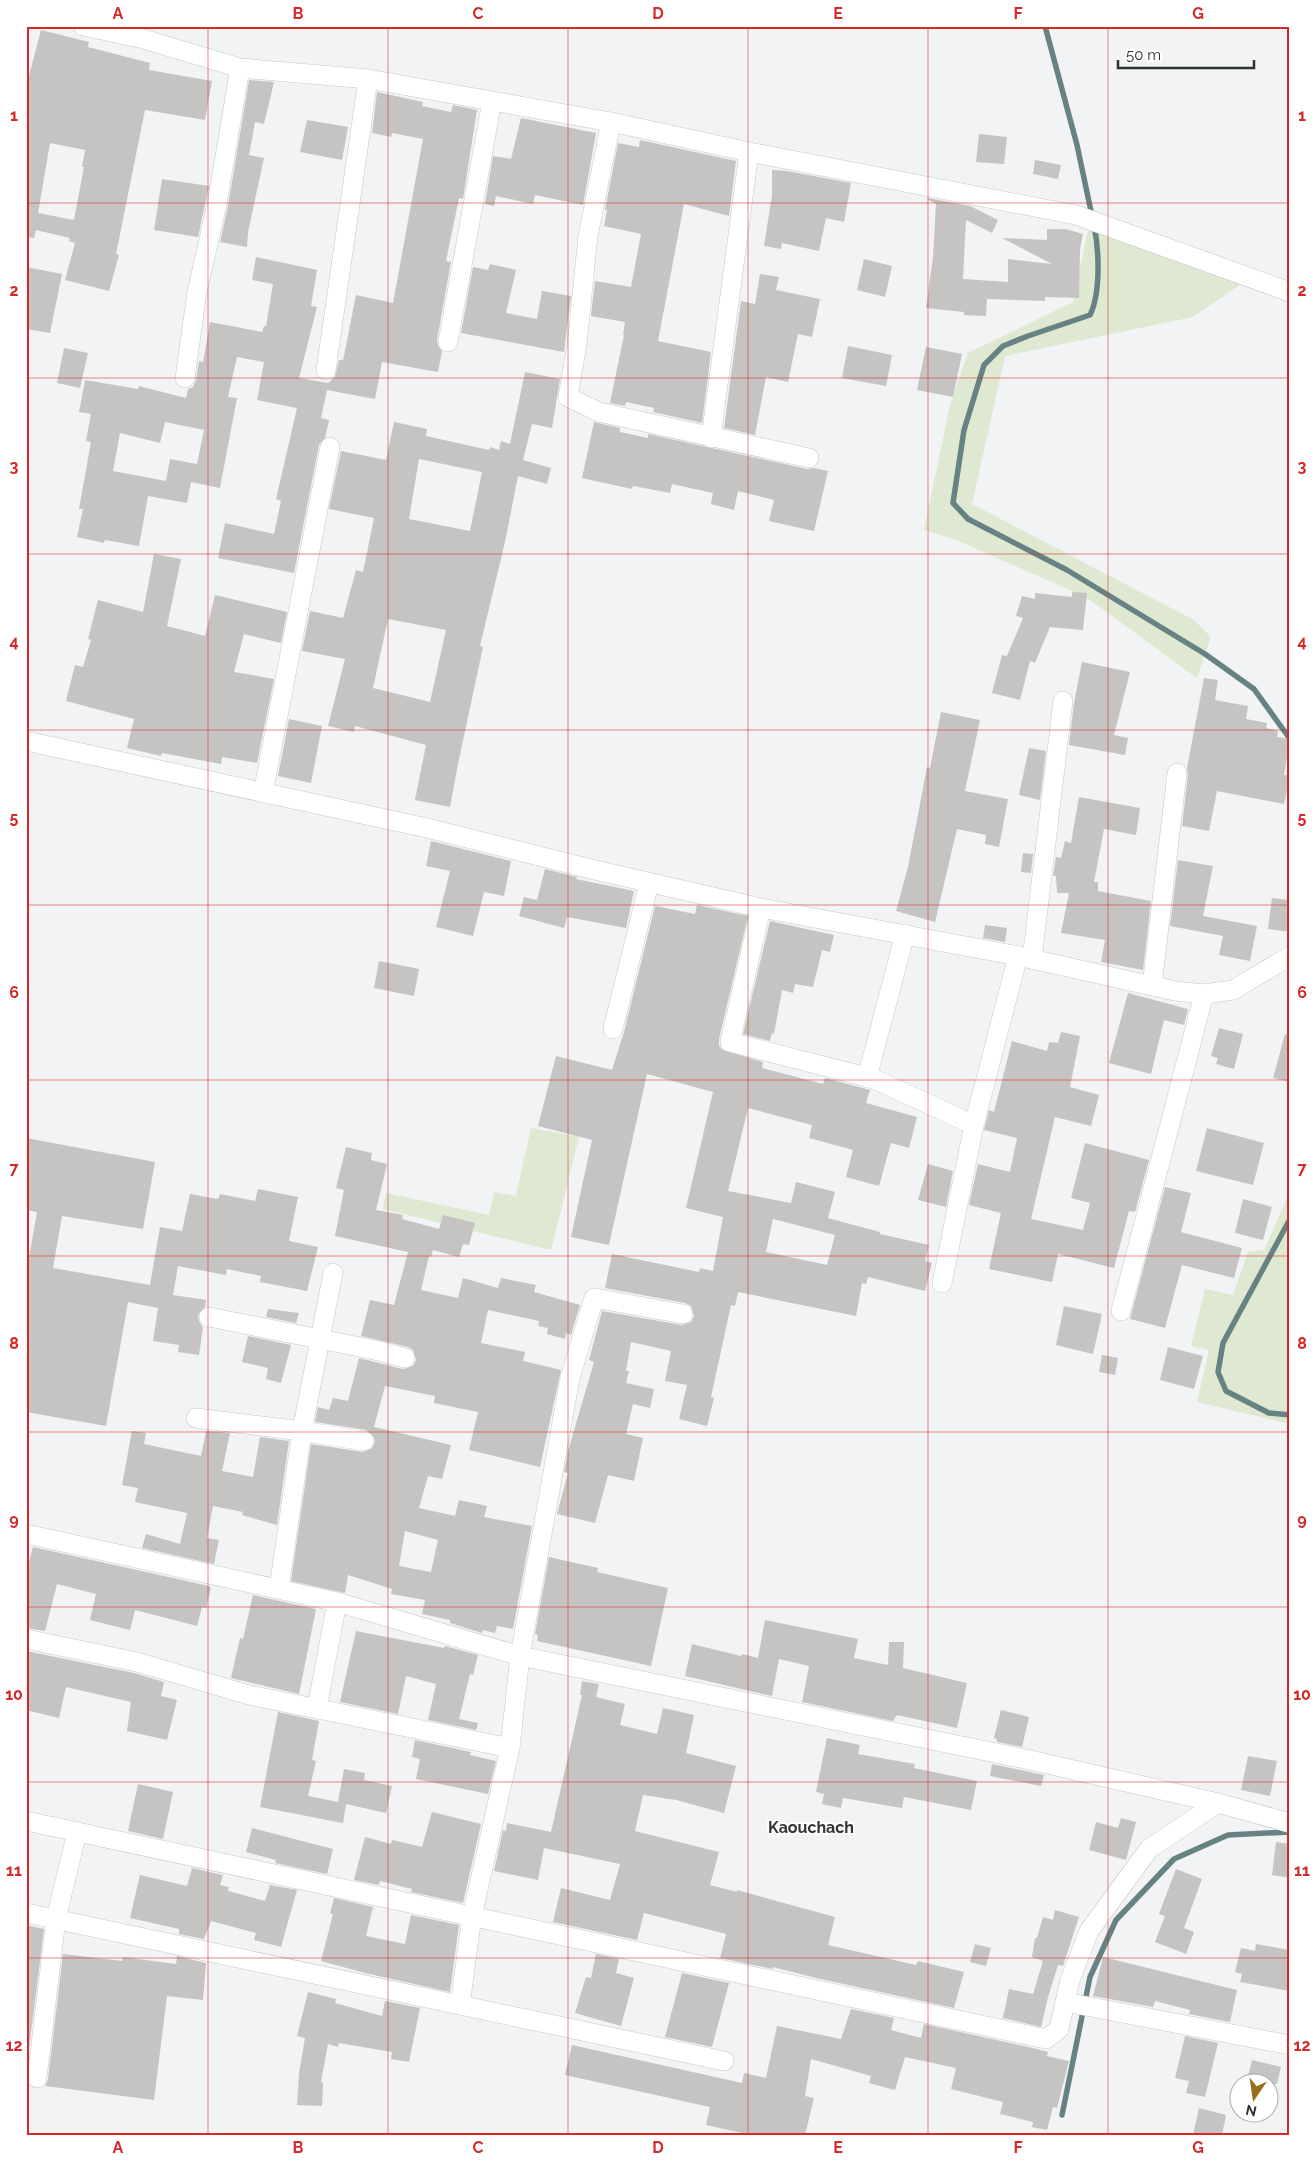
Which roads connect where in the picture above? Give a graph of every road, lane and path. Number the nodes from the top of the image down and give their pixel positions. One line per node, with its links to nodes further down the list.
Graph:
1 (83, 26): 2 (street)
2 (240, 68): 3 (street); 10 (street)
3 (368, 79): 4 (street); 9 (street)
4 (492, 101): 5 (street); 8 (street)
5 (611, 122): 6 (street); 11 (street)
6 (749, 152): 7 (street); 11 (street)
7 (1290, 292)
8 (448, 342)
9 (326, 370)
10 (185, 378)
11 (710, 438): 13 (street)
12 (330, 447): 17 (street)
13 (809, 458)
14 (1063, 700): 22 (street)
15 (26, 741): 17 (street)
16 (1177, 773): 23 (street)
17 (263, 793): 18 (street)
18 (649, 883): 19 (street); 25 (street)
19 (762, 908): 20 (street); 26 (street)
20 (905, 934): 22 (street); 26 (street)
21 (1290, 956): 24 (street)
22 (1025, 958): 23 (street); 27 (street)
23 (1152, 986): 24 (street)
24 (1204, 994): 30 (street)
25 (612, 1029)
26 (867, 1078): 27 (street)
27 (974, 1125): 29 (street)
28 (334, 1273): 33 (street)
29 (942, 1283)
30 (1122, 1311)
31 (684, 1314): 42 (street)
32 (209, 1317): 33 (street)
33 (319, 1339): 34 (street); 36 (street)
34 (405, 1358)
35 (196, 1418): 36 (street)
36 (302, 1431): 37 (street); 39 (street)
37 (364, 1442)
38 (26, 1534): 39 (street)
39 (279, 1588): 40 (street)
40 (337, 1602): 42 (street); 43 (street)
41 (26, 1639): 43 (street)
42 (520, 1656): 44 (street); 45 (street)
43 (317, 1708): 44 (street)
44 (510, 1748): 50 (street)
45 (1218, 1803): 47 (street); 52 (street)
46 (26, 1821): 48 (street)
47 (1290, 1823)
48 (77, 1832): 50 (street); 51 (street)
49 (26, 1913): 51 (street)
50 (472, 1916): 52 (street); 53 (street)
51 (56, 1919): 53 (street); 56 (street)
52 (1065, 2002): 54 (street)
53 (460, 2005): 55 (street)
54 (1290, 2045)
55 (724, 2061)
56 (38, 2078)

